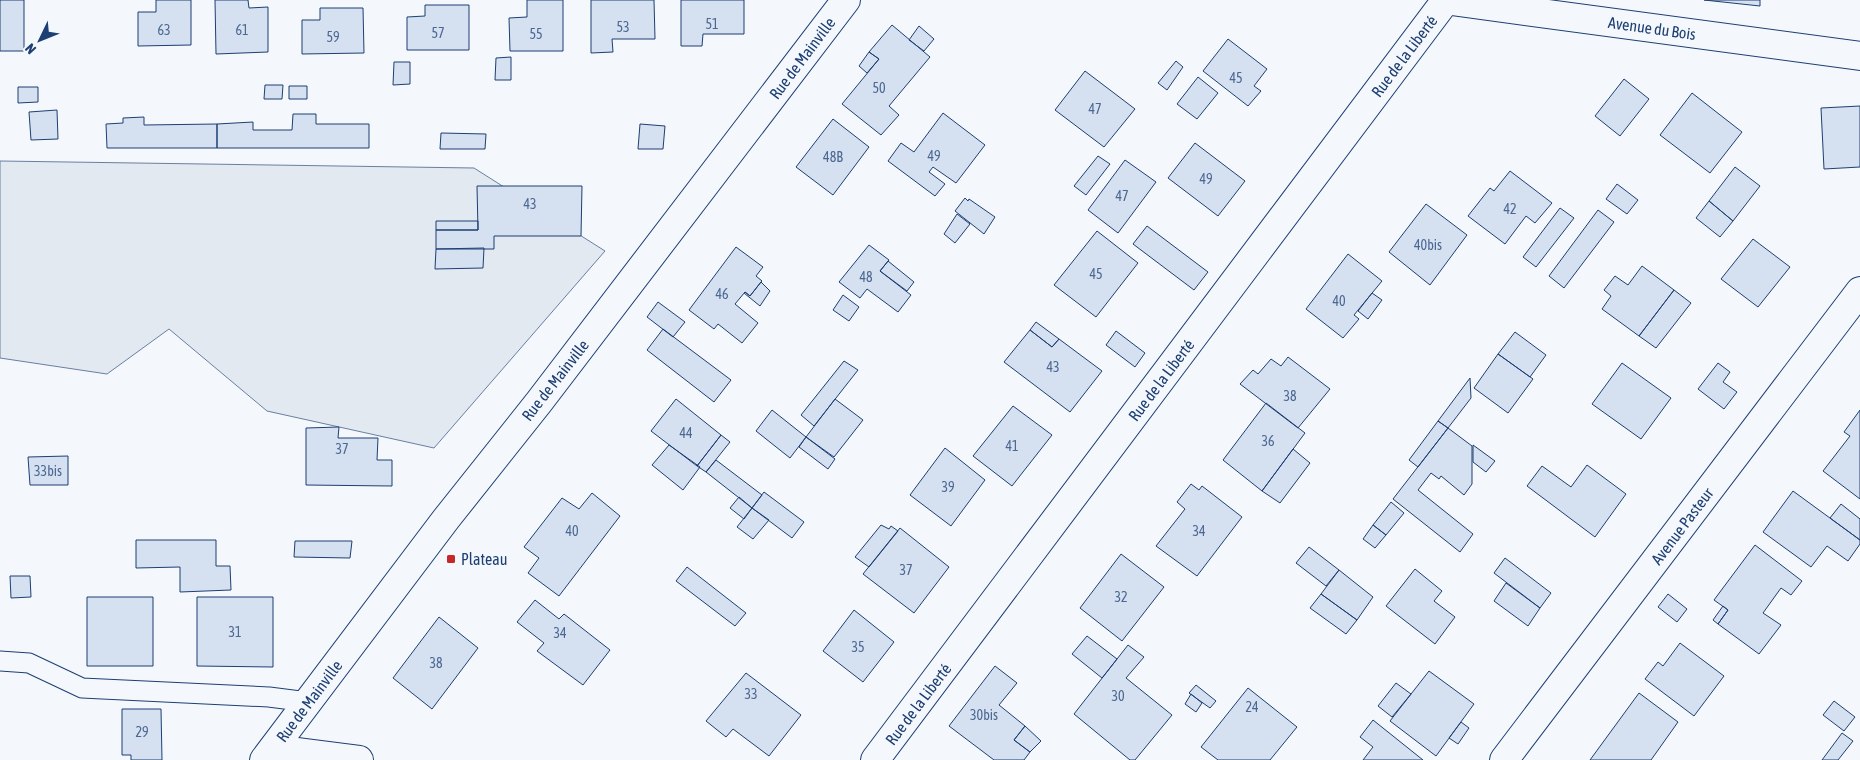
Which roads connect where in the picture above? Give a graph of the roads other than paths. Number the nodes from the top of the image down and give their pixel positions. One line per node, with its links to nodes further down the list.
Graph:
1 (846, 0): 6 (street, Rue de Mainville)
2 (1445, 0): 3 (street, Avenue du Bois); 9 (street, Rue de la Liberté)
3 (1860, 56)
4 (1860, 291): 10 (street, Avenue Pasteur)
5 (0, 662): 6 (lane)
6 (308, 702): 7 (street, Rue de Mainville)
7 (269, 754): 8 (street)
8 (359, 760)
9 (875, 760)
10 (1504, 760)

